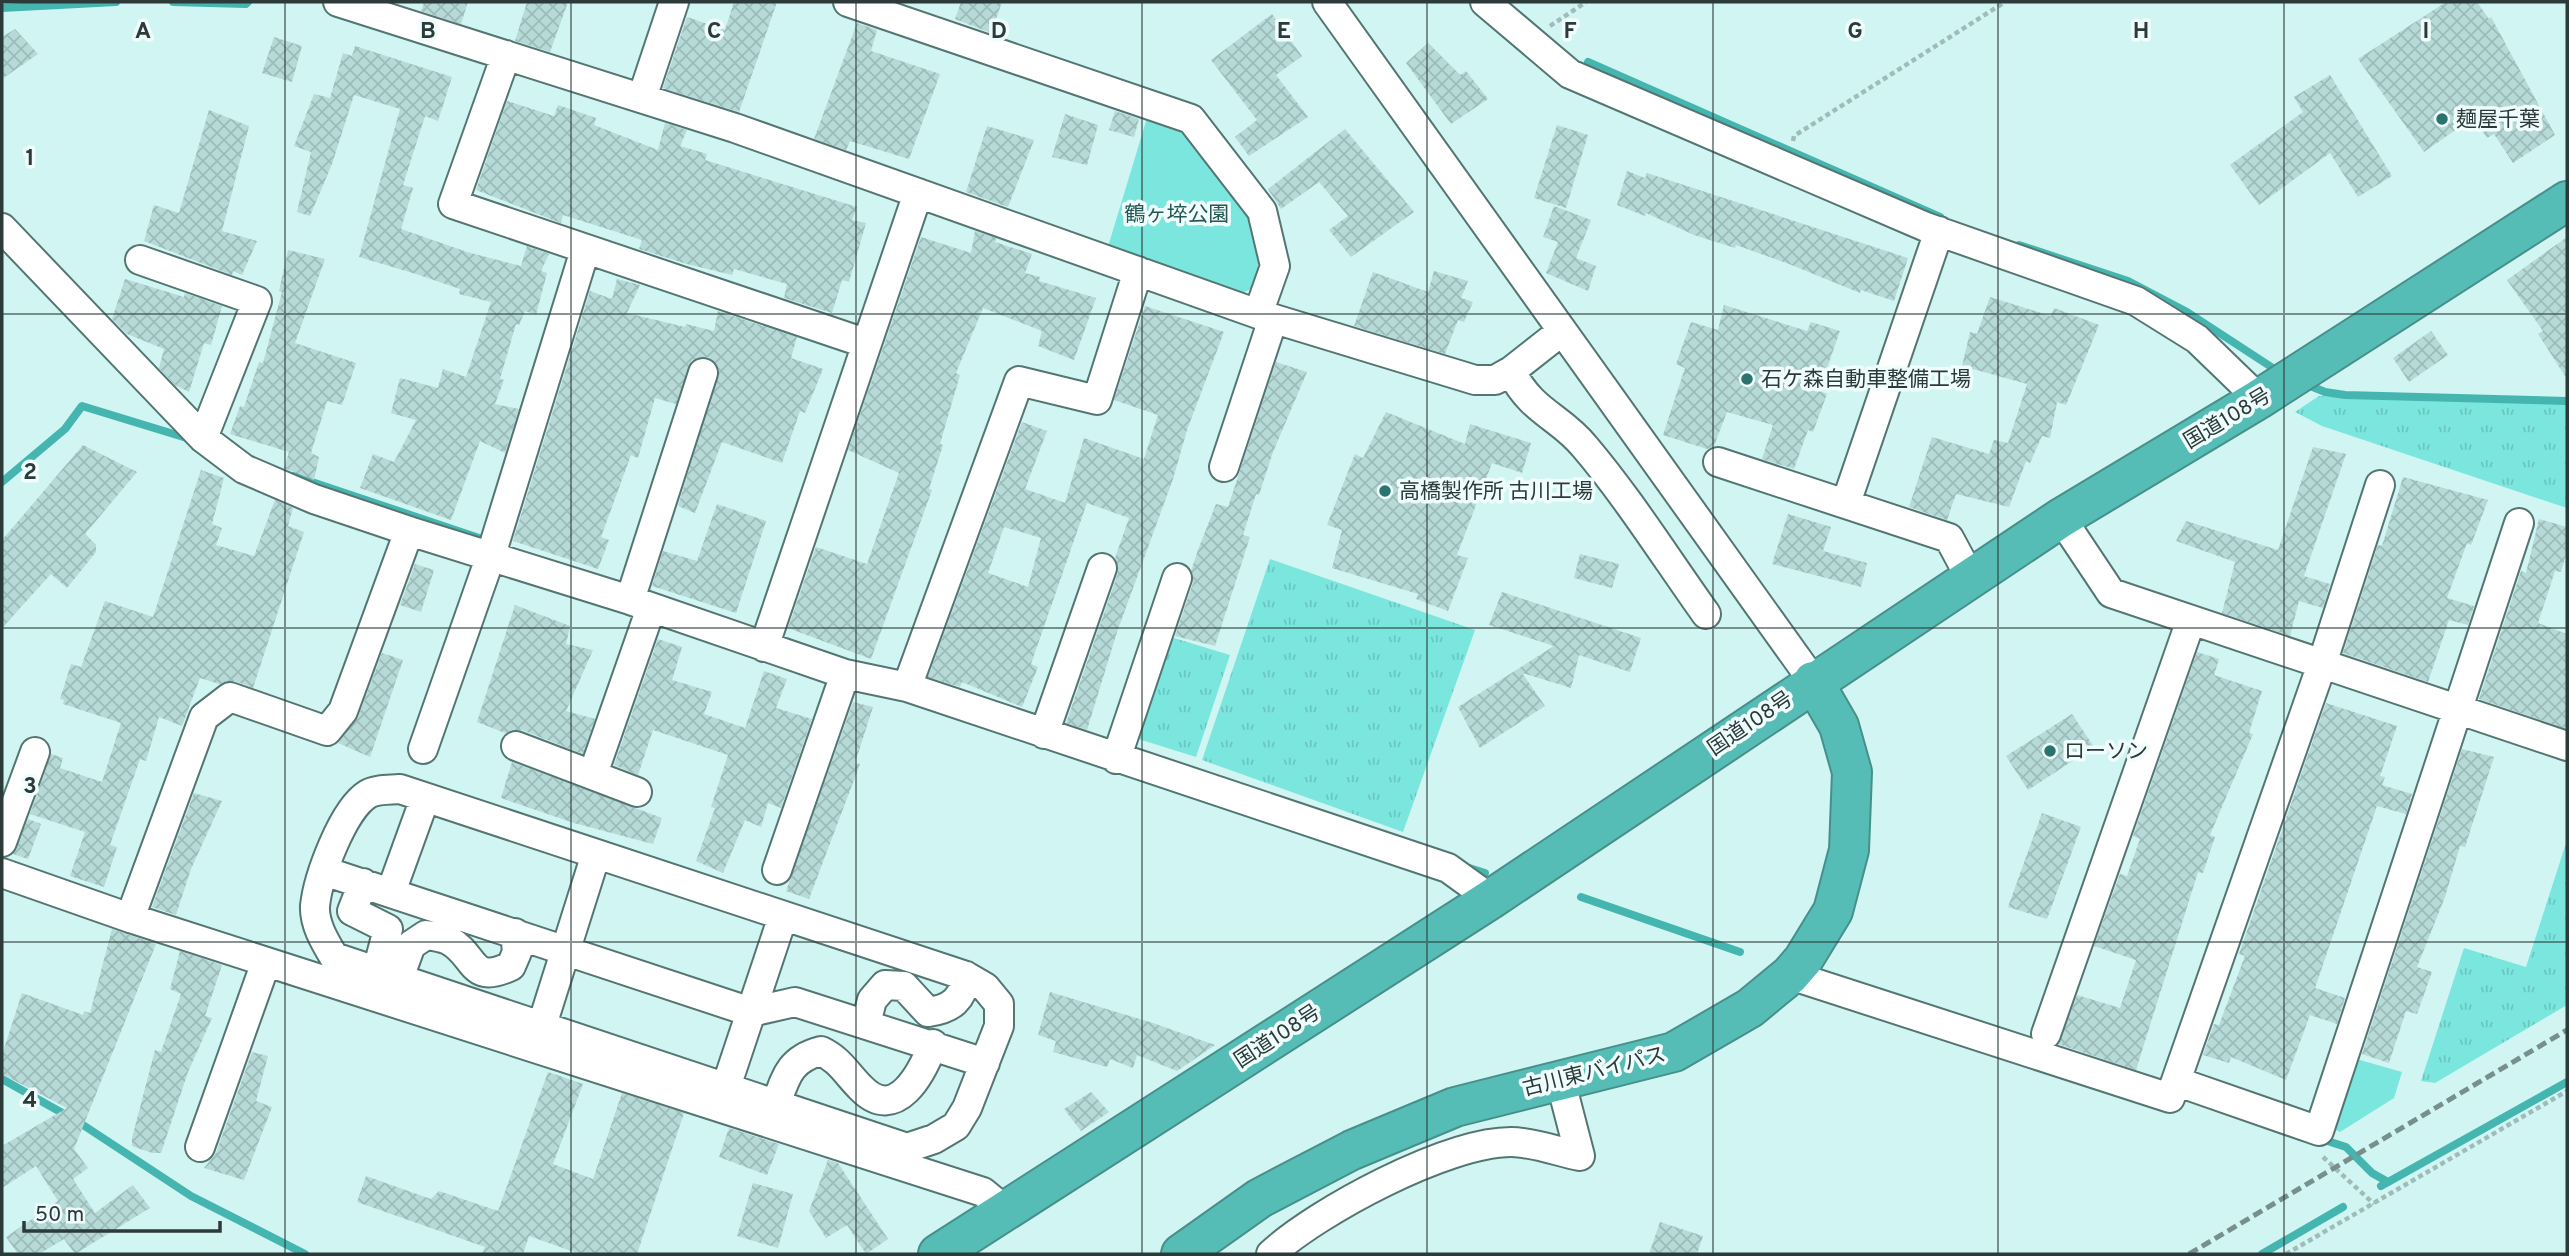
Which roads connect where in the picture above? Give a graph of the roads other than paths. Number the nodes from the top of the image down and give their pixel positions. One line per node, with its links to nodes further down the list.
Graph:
1 (338, 2): 6 (street)
2 (674, 2): 7 (street)
3 (848, 2): 15 (street)
4 (1327, 2): 16 (street)
5 (1485, 2): 11 (street)
6 (506, 55): 7 (street); 12 (street)
7 (642, 98): 8 (street)
8 (918, 193): 14 (street); 17 (street)
9 (2567, 201): 20 (highway, 国道108号)
10 (2, 228): 21 (street)
11 (1939, 231): 20 (street); 25 (street)
12 (585, 250): 17 (street); 29 (street)
13 (140, 260): 21 (street)
14 (1138, 271): 15 (street); 39 (street)
15 (1266, 316): 18 (street); 23 (street)
16 (1562, 331): 18 (street); 40 (street)
17 (865, 344): 36 (street)
18 (1511, 371): 34 (street)
19 (703, 373): 33 (street)
20 (2283, 384): 26 (highway, 国道108号)
21 (202, 438): 28 (street)
22 (1718, 462): 25 (street)
23 (1224, 467)
24 (2380, 485): 37 (street)
25 (1846, 503): 31 (street)
26 (2061, 518): 31 (highway, 国道108号); 35 (street)
27 (2519, 523): 41 (street)
28 (409, 531): 29 (street); 60 (street)
29 (495, 543): 33 (street); 46 (street)
30 (1102, 568): 42 (street)
31 (1970, 577): 40 (highway, 国道108号)
32 (1177, 578): 44 (street)
33 (638, 593): 36 (street); 48 (street)
34 (1706, 614)
35 (2191, 620): 37 (street); 69 (street)
36 (767, 634): 38 (street)
37 (2322, 664): 41 (street); 74 (street)
38 (845, 674): 39 (street); 53 (street)
39 (912, 674): 42 (street)
40 (1813, 681): 58 (highway, 国道108号); 65 (highway, 古川東バイパス)
41 (2458, 710): 45 (street); 74 (street)
42 (1048, 722): 44 (street)
43 (516, 746): 48 (street)
44 (1120, 747): 58 (street)
45 (2567, 747)
46 (423, 749)
47 (35, 752): 51 (street)
48 (593, 774): 49 (street)
49 (637, 792)
50 (425, 798): 52 (street); 54 (street); 57 (street)
51 (2, 842)
52 (596, 854): 59 (street); 62 (street)
53 (777, 870)
54 (324, 871): 56 (street); 64 (street)
55 (2, 873): 60 (street)
56 (363, 883): 57 (street); 64 (street)
57 (391, 892): 61 (street)
58 (1491, 899): 78 (highway, 国道108号)
59 (783, 916): 66 (street); 67 (street)
60 (130, 918): 63 (street)
61 (515, 933): 62 (street); 64 (street)
62 (565, 949): 67 (street); 70 (street)
63 (267, 962): 70 (street); 77 (street)
64 (388, 975): 70 (street)
65 (1790, 975): 73 (highway, 古川東バイパス); 74 (street)
66 (966, 976): 68 (street); 72 (street)
67 (751, 1012): 68 (street); 75 (street)
68 (866, 1024): 71 (street)
69 (2046, 1034)
70 (538, 1037): 75 (street); 78 (street)
71 (933, 1044): 72 (street); 76 (street)
72 (985, 1063): 76 (street)
73 (1560, 1079): 80 (highway, 古川東バイパス); 81 (street)
74 (2178, 1082)
75 (726, 1087): 76 (street)
76 (776, 1104)
77 (200, 1147)
78 (1006, 1211): 79 (highway, 国道108号)
79 (938, 1254)
80 (1181, 1254)
81 (1271, 1254)

